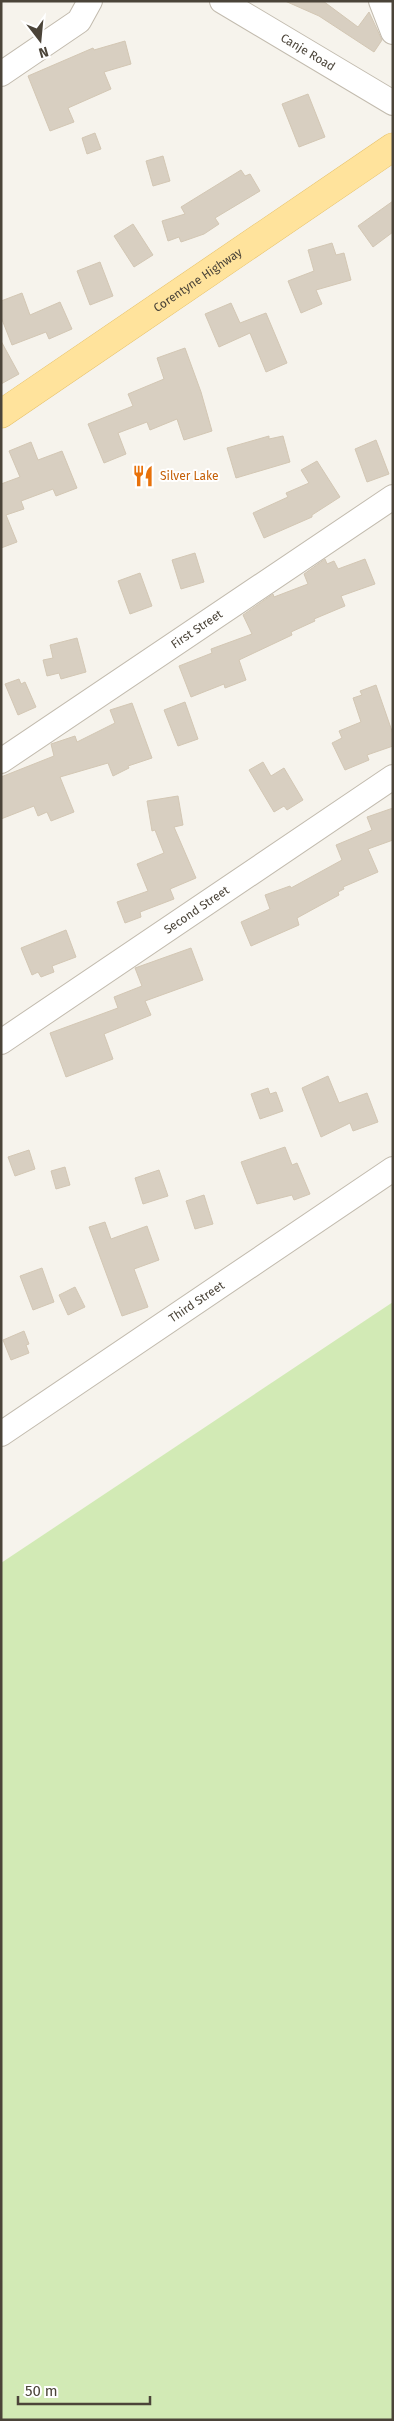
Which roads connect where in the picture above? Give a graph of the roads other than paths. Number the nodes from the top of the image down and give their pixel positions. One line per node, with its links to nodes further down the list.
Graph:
1 (90, 1): 5 (street)
2 (222, 1): 6 (street, Canje Road)
3 (381, 1): 4 (street)
4 (393, 32)
5 (1, 74)
6 (393, 103)
7 (393, 147): 8 (main road, Corentyne Highway)
8 (1, 414)
9 (393, 497): 10 (street, First Street)
10 (1, 761)
11 (393, 777): 12 (street, Second Street)
12 (1, 1042)
13 (393, 1169): 14 (street, Third Street)
14 (1, 1434)

